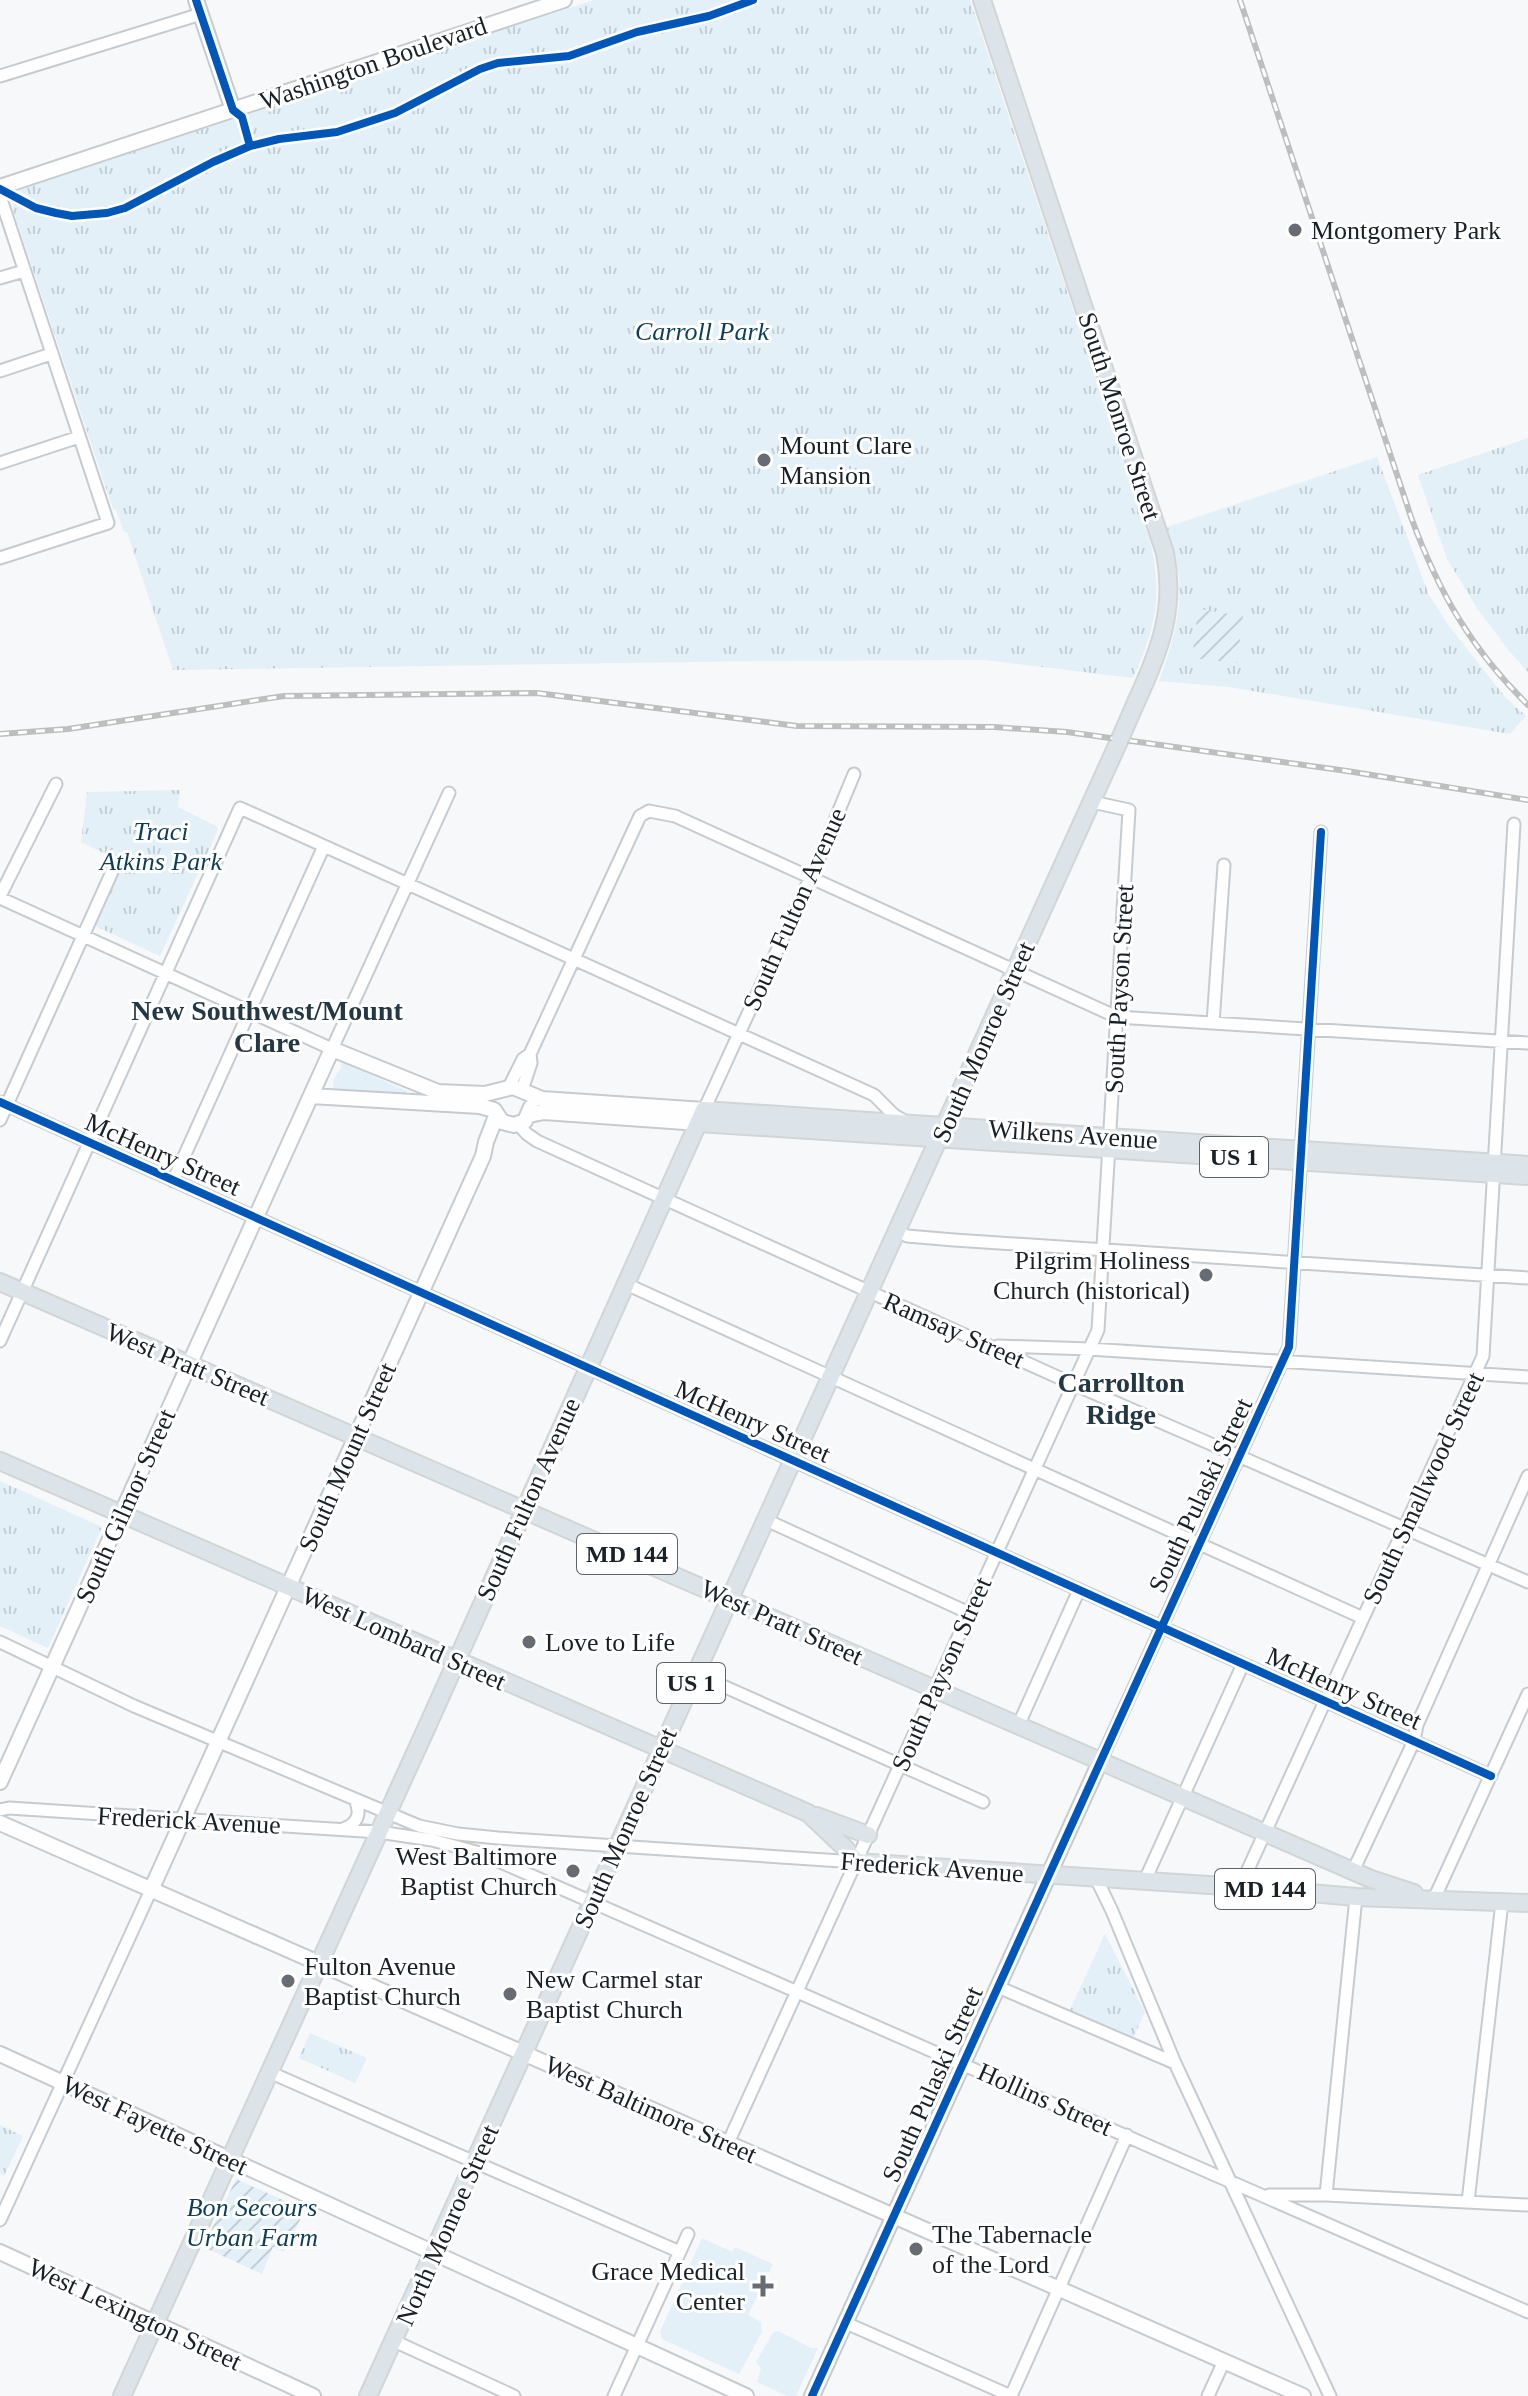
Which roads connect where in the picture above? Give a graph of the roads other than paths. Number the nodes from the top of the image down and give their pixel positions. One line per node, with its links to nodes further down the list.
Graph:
1 (564, 0): 5 (street, Washington Boulevard)
2 (982, 0): 18 (main road, South Monroe Street, bridge)
3 (198, 7): 4 (street); 5 (street)
4 (0, 76)
5 (233, 110): 6 (street, Washington Boulevard)
6 (0, 187)
7 (0, 196): 8 (street)
8 (24, 271): 9 (street); 10 (street)
9 (0, 278)
10 (51, 354): 11 (street); 12 (street)
11 (0, 371)
12 (79, 437): 13 (street); 14 (street)
13 (0, 463)
14 (0, 558)
15 (854, 774): 24 (street, South Fulton Avenue)
16 (56, 784): 26 (street)
17 (449, 793): 25 (street, South Gilmor Street)
18 (1094, 798): 29 (main road, South Monroe Street); 32 (street, South Payson Street)
19 (1514, 824): 36 (street, South Smallwood Street)
20 (1321, 832): 34 (street, South Pulaski Street)
21 (324, 846): 25 (street); 30 (street); 31 (street)
22 (116, 863): 27 (street)
23 (1224, 865): 33 (street)
24 (810, 877): 28 (street); 29 (street); 35 (street, South Fulton Avenue)
25 (408, 884): 28 (street); 38 (street, South Gilmor Street)
26 (0, 897): 27 (street)
27 (83, 936): 30 (street); 41 (street)
28 (574, 959): 35 (street); 39 (street)
29 (1016, 971): 32 (street); 47 (main road, South Monroe Street)
30 (166, 974): 31 (street); 48 (street)
31 (249, 1011): 38 (street); 55 (street)
32 (1117, 1017): 33 (street); 49 (street, South Payson Street)
33 (1213, 1023): 34 (street)
34 (1309, 1030): 36 (street); 50 (street, South Pulaski Street)
35 (738, 1034): 43 (street, South Fulton Avenue); 46 (street)
36 (1501, 1042): 37 (street); 53 (street, South Smallwood Street)
37 (1528, 1043)
38 (332, 1049): 39 (street, Wilkens Avenue); 40 (street, South Gilmor Street)
39 (514, 1090): 42 (street); 43 (street, Wilkens Avenue); 45 (street)
40 (311, 1096): 42 (street); 57 (street, South Gilmor Street)
41 (3, 1104): 44 (street); 48 (street, McHenry Street)
42 (495, 1113): 45 (street); 51 (street, South Mount Street)
43 (701, 1116): 45 (street, Wilkens Avenue); 46 (main road, Wilkens Avenue / US 1); 47 (main road, Wilkens Avenue); 56 (main road, South Fulton Avenue)
44 (0, 1120)
45 (519, 1121): 51 (street, South Mount Street); 56 (street, Ramsay Street)
46 (906, 1122): 47 (main road, Wilkens Avenue / US 1)
47 (943, 1131): 49 (main road, Wilkens Avenue / US 1); 58 (main road, South Monroe Street / US 1)
48 (90, 1143): 55 (street, McHenry Street); 66 (street)
49 (1110, 1143): 50 (main road, Wilkens Avenue / US 1); 59 (street, South Payson Street)
50 (1302, 1155): 53 (main road, Wilkens Avenue / US 1); 60 (street, South Pulaski Street)
51 (483, 1156): 67 (street, South Mount Street)
52 (1528, 1165): 53 (main road, Wilkens Avenue / US 1)
53 (1494, 1168): 54 (main road, Wilkens Avenue / US 1); 61 (street, South Smallwood Street)
54 (1528, 1176)
55 (173, 1181): 57 (street, McHenry Street)
56 (665, 1199): 64 (main road, South Fulton Avenue); 65 (street, Ramsay Street)
57 (255, 1218): 67 (street, McHenry Street); 72 (street, South Gilmor Street)
58 (898, 1231): 59 (street); 65 (main road, South Monroe Street / US 1)
59 (1103, 1250): 60 (street); 70 (street, South Payson Street)
60 (1295, 1262): 61 (street); 71 (street, South Pulaski Street)
61 (1488, 1275): 62 (street); 74 (street, South Smallwood Street)
62 (1528, 1278)
63 (0, 1282): 66 (main road, West Pratt Street)
64 (626, 1284): 73 (main road, South Fulton Avenue); 75 (street)
65 (869, 1291): 69 (street, Ramsay Street); 75 (main road, South Monroe Street / US 1)
66 (22, 1292): 68 (street); 72 (main road, West Pratt Street)
67 (421, 1293): 73 (street, McHenry Street); 78 (street, South Mount Street)
68 (0, 1341)
69 (989, 1346): 70 (street); 77 (street, Ramsay Street)
70 (1089, 1349): 71 (street); 77 (street, South Payson Street)
71 (1283, 1362): 74 (street); 79 (street, South Pulaski Street)
72 (188, 1364): 78 (main road, West Pratt Street); 85 (street, South Gilmor Street)
73 (588, 1369): 81 (street, McHenry Street); 84 (main road, South Fulton Avenue)
74 (1475, 1374): 76 (street); 87 (street, South Smallwood Street)
75 (831, 1376): 81 (main road, South Monroe Street / US 1); 82 (street)
76 (1528, 1377)
77 (1073, 1384): 79 (street, Ramsay Street); 82 (street, South Payson Street)
78 (356, 1437): 84 (main road, West Pratt Street); 92 (street, South Mount Street)
79 (1240, 1457): 87 (street, Ramsay Street); 88 (street, South Pulaski Street)
80 (0, 1461): 85 (main road, West Lombard Street)
81 (793, 1461): 86 (main road, South Monroe Street / US 1); 89 (street, McHenry Street)
82 (1035, 1470): 88 (street); 89 (street, South Payson Street)
83 (1528, 1476): 90 (street)
84 (524, 1509): 94 (main road, West Pratt Street / MD 144); 99 (main road, South Fulton Avenue)
85 (121, 1514): 92 (main road, West Lombard Street); 101 (street, South Gilmor Street)
86 (766, 1520): 94 (main road, South Monroe Street / US 1); 95 (street)
87 (1404, 1528): 90 (street, Ramsay Street); 96 (street, South Smallwood Street)
88 (1200, 1543): 96 (street); 97 (street, South Pulaski Street)
89 (997, 1553): 93 (street, McHenry Street); 95 (street, South Payson Street)
90 (1488, 1565): 91 (street, Ramsay Street); 107 (street)
91 (1528, 1582)
92 (288, 1587): 99 (main road, West Lombard Street); 108 (street, South Mount Street)
93 (1079, 1590): 97 (street, McHenry Street); 106 (street)
94 (730, 1599): 102 (main road, South Monroe Street / US 1); 103 (main road, West Pratt Street / MD 144)
95 (969, 1613): 103 (street, South Payson Street)
96 (1363, 1618): 105 (street, South Smallwood Street)
97 (1162, 1627): 100 (street, McHenry Street); 110 (street, South Pulaski Street)
98 (0, 1642): 101 (street)
99 (455, 1660): 109 (main road, West Lombard Street); 119 (main road, South Fulton Avenue)
100 (1243, 1664): 105 (street, McHenry Street); 114 (street)
101 (51, 1667): 108 (street); 113 (street, South Gilmor Street)
102 (696, 1674): 109 (main road, South Monroe Street / US 1); 111 (street)
103 (935, 1688): 106 (main road, West Pratt Street / MD 144); 111 (street, South Payson Street)
104 (1528, 1694): 112 (street)
105 (1325, 1701): 107 (street, McHenry Street); 124 (street, South Smallwood Street)
106 (1018, 1726): 110 (main road, West Pratt Street / MD 144)
107 (1414, 1741): 112 (street, McHenry Street); 128 (street)
108 (218, 1742): 115 (street); 120 (street, South Mount Street)
109 (660, 1750): 118 (main road, West Lombard Street); 126 (main road, South Monroe Street / US 1)
110 (1100, 1762): 114 (main road, West Pratt Street / MD 144); 129 (street, South Pulaski Street)
111 (900, 1765): 116 (street); 125 (street, South Payson Street)
112 (1491, 1776): 135 (street)
113 (0, 1782)
114 (1182, 1797): 124 (main road, West Pratt Street / MD 144); 131 (street)
115 (355, 1800): 119 (street); 122 (street)
116 (983, 1802)
117 (0, 1810): 120 (street, Frederick Avenue)
118 (808, 1813): 125 (main road, West Lombard Street); 127 (main road, West Lombard Street)
119 (387, 1814): 123 (main road, South Fulton Avenue); 126 (street, Frederick Avenue)
120 (182, 1820): 122 (street, Frederick Avenue); 133 (street, South Mount Street)
121 (0, 1823): 133 (street, West Baltimore Street)
122 (342, 1829): 123 (street, Frederick Avenue)
123 (379, 1832): 136 (street, Hollins Street); 139 (main road, South Fulton Avenue)
124 (1265, 1833): 128 (main road, West Pratt Street / MD 144); 132 (street, South Smallwood Street)
125 (868, 1835): 127 (street, South Payson Street)
126 (617, 1847): 127 (street, Frederick Avenue); 136 (main road, South Monroe Street / US 1)
127 (856, 1862): 129 (main road, Frederick Avenue / MD 144); 141 (street, South Payson Street)
128 (1353, 1871): 135 (main road, West Pratt Street / MD 144)
129 (1049, 1875): 130 (main road, Frederick Avenue / MD 144); 140 (street, South Pulaski Street)
130 (1096, 1878): 131 (main road, Frederick Avenue / MD 144); 144 (street)
131 (1145, 1880): 132 (main road, Frederick Avenue / MD 144)
132 (1240, 1887): 134 (main road, Frederick Avenue / MD 144)
133 (151, 1890): 139 (street, West Baltimore Street); 147 (street)
134 (1356, 1897): 135 (main road, Frederick Avenue / MD 144); 154 (street)
135 (1434, 1899): 137 (main road, Frederick Avenue / MD 144)
136 (592, 1902): 141 (street, Hollins Street); 142 (main road, South Monroe Street / US 1)
137 (1502, 1902): 138 (main road, Frederick Avenue / MD 144); 155 (street)
138 (1528, 1903)
139 (319, 1962): 142 (street, West Baltimore Street); 146 (main road, South Fulton Avenue)
140 (998, 1987): 144 (street); 145 (street, South Pulaski Street)
141 (797, 1991): 145 (street, Hollins Street); 149 (street, South Payson Street)
142 (524, 2053): 149 (street, West Baltimore Street); 151 (main road, North Monroe Street / US 1)
143 (0, 2054): 147 (street, West Fayette Street)
144 (1175, 2063): 152 (street)
145 (963, 2064): 148 (street, Hollins Street); 157 (street, South Pulaski Street)
146 (269, 2072): 150 (main road, South Fulton Avenue); 151 (street)
147 (63, 2083): 150 (street, West Fayette Street); 158 (street)
148 (1127, 2135): 152 (street, Hollins Street); 163 (street)
149 (728, 2143): 157 (street, West Baltimore Street)
150 (229, 2160): 161 (street, West Fayette Street); 165 (main road, South Fulton Avenue)
151 (474, 2162): 161 (main road, North Monroe Street / US 1); 162 (street)
152 (1231, 2180): 153 (street, Hollins Street); 180 (street)
153 (1265, 2195): 154 (street); 164 (street, Hollins Street)
154 (1326, 2195): 155 (street)
155 (1468, 2202): 156 (street)
156 (1528, 2205)
157 (894, 2216): 163 (street, West Baltimore Street); 166 (street, South Pulaski Street)
158 (0, 2220)
159 (688, 2234): 162 (street)
160 (0, 2252): 165 (street, West Lexington Street)
161 (433, 2252): 167 (main road, North Monroe Street / US 1); 168 (street, West Fayette Street)
162 (680, 2252): 168 (street)
163 (1060, 2289): 169 (street, West Baltimore Street); 177 (street)
164 (1528, 2312)
165 (154, 2323): 170 (main road, South Fulton Avenue); 171 (street, West Lexington Street)
166 (846, 2323): 176 (street, South Pulaski Street); 177 (street)
167 (394, 2341): 172 (main road, North Monroe Street / US 1); 173 (street)
168 (636, 2347): 174 (street); 175 (street, West Fayette Street)
169 (1224, 2361): 178 (street); 179 (street, West Baltimore Street)
170 (122, 2396)
171 (313, 2396)
172 (368, 2396)
173 (514, 2396)
174 (614, 2396)
175 (746, 2396)
176 (812, 2396)
177 (1011, 2396)
178 (1208, 2396)
179 (1303, 2396)
180 (1330, 2396)

